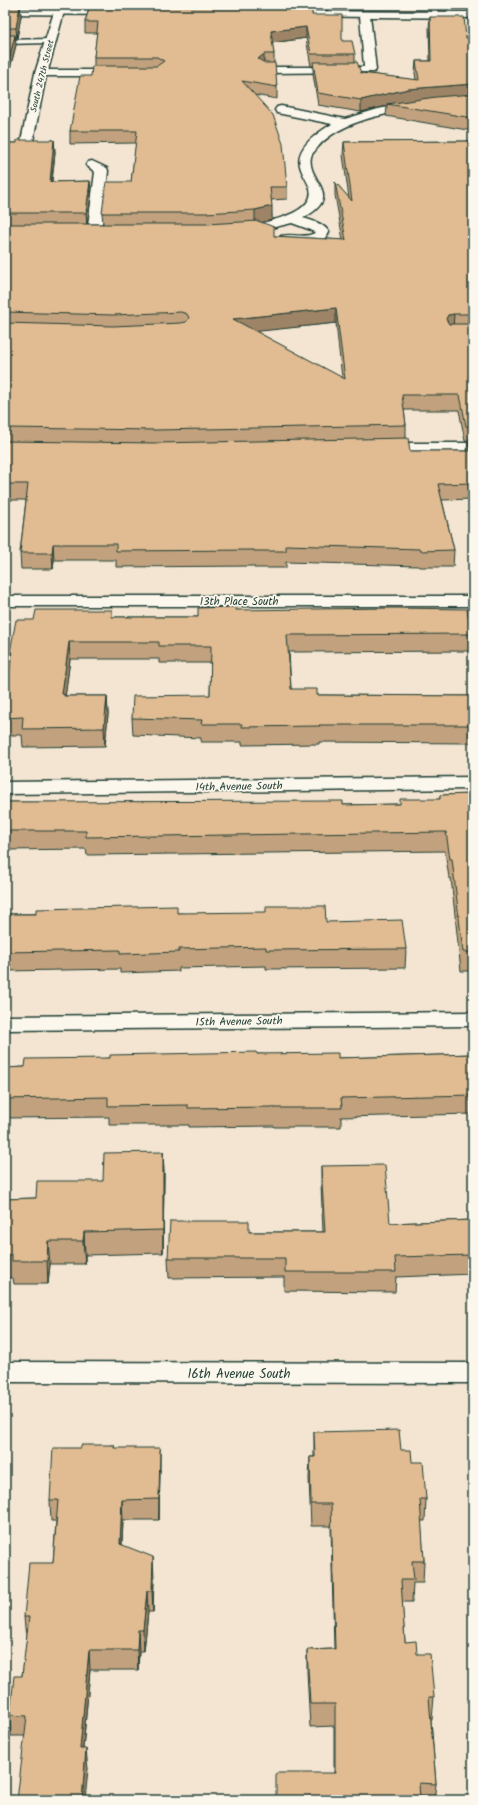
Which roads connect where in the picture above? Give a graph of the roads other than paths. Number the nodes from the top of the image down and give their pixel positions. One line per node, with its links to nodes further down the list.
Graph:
1 (435, 10): 5 (street); 7 (street)
2 (5, 11): 3 (street)
3 (59, 12): 4 (street); 8 (street, South 247th Street)
4 (129, 12)
5 (470, 12)
6 (269, 14): 7 (street)
7 (365, 14): 10 (street)
8 (50, 41): 9 (lane); 11 (street, South 247th Street)
9 (5, 42)
10 (265, 70)
11 (41, 73): 12 (street); 16 (street, South 247th Street)
12 (134, 73)
13 (473, 101): 15 (street)
14 (281, 110): 15 (street)
15 (340, 125): 18 (street)
16 (27, 141)
17 (92, 165): 22 (street)
18 (291, 218): 19 (street); 19 (street)
19 (259, 228): 20 (street)
20 (230, 232)
21 (79, 233): 22 (street)
22 (94, 233): 23 (street)
23 (110, 233)
24 (366, 448): 25 (street)
25 (473, 448)
26 (5, 601): 27 (street, 13th Place South)
27 (473, 601)
28 (473, 783): 29 (street, 14th Avenue South)
29 (5, 788)
30 (473, 1018): 31 (street, 15th Avenue South)
31 (5, 1023)
32 (5, 1372): 33 (street, 16th Avenue South)
33 (473, 1377)

